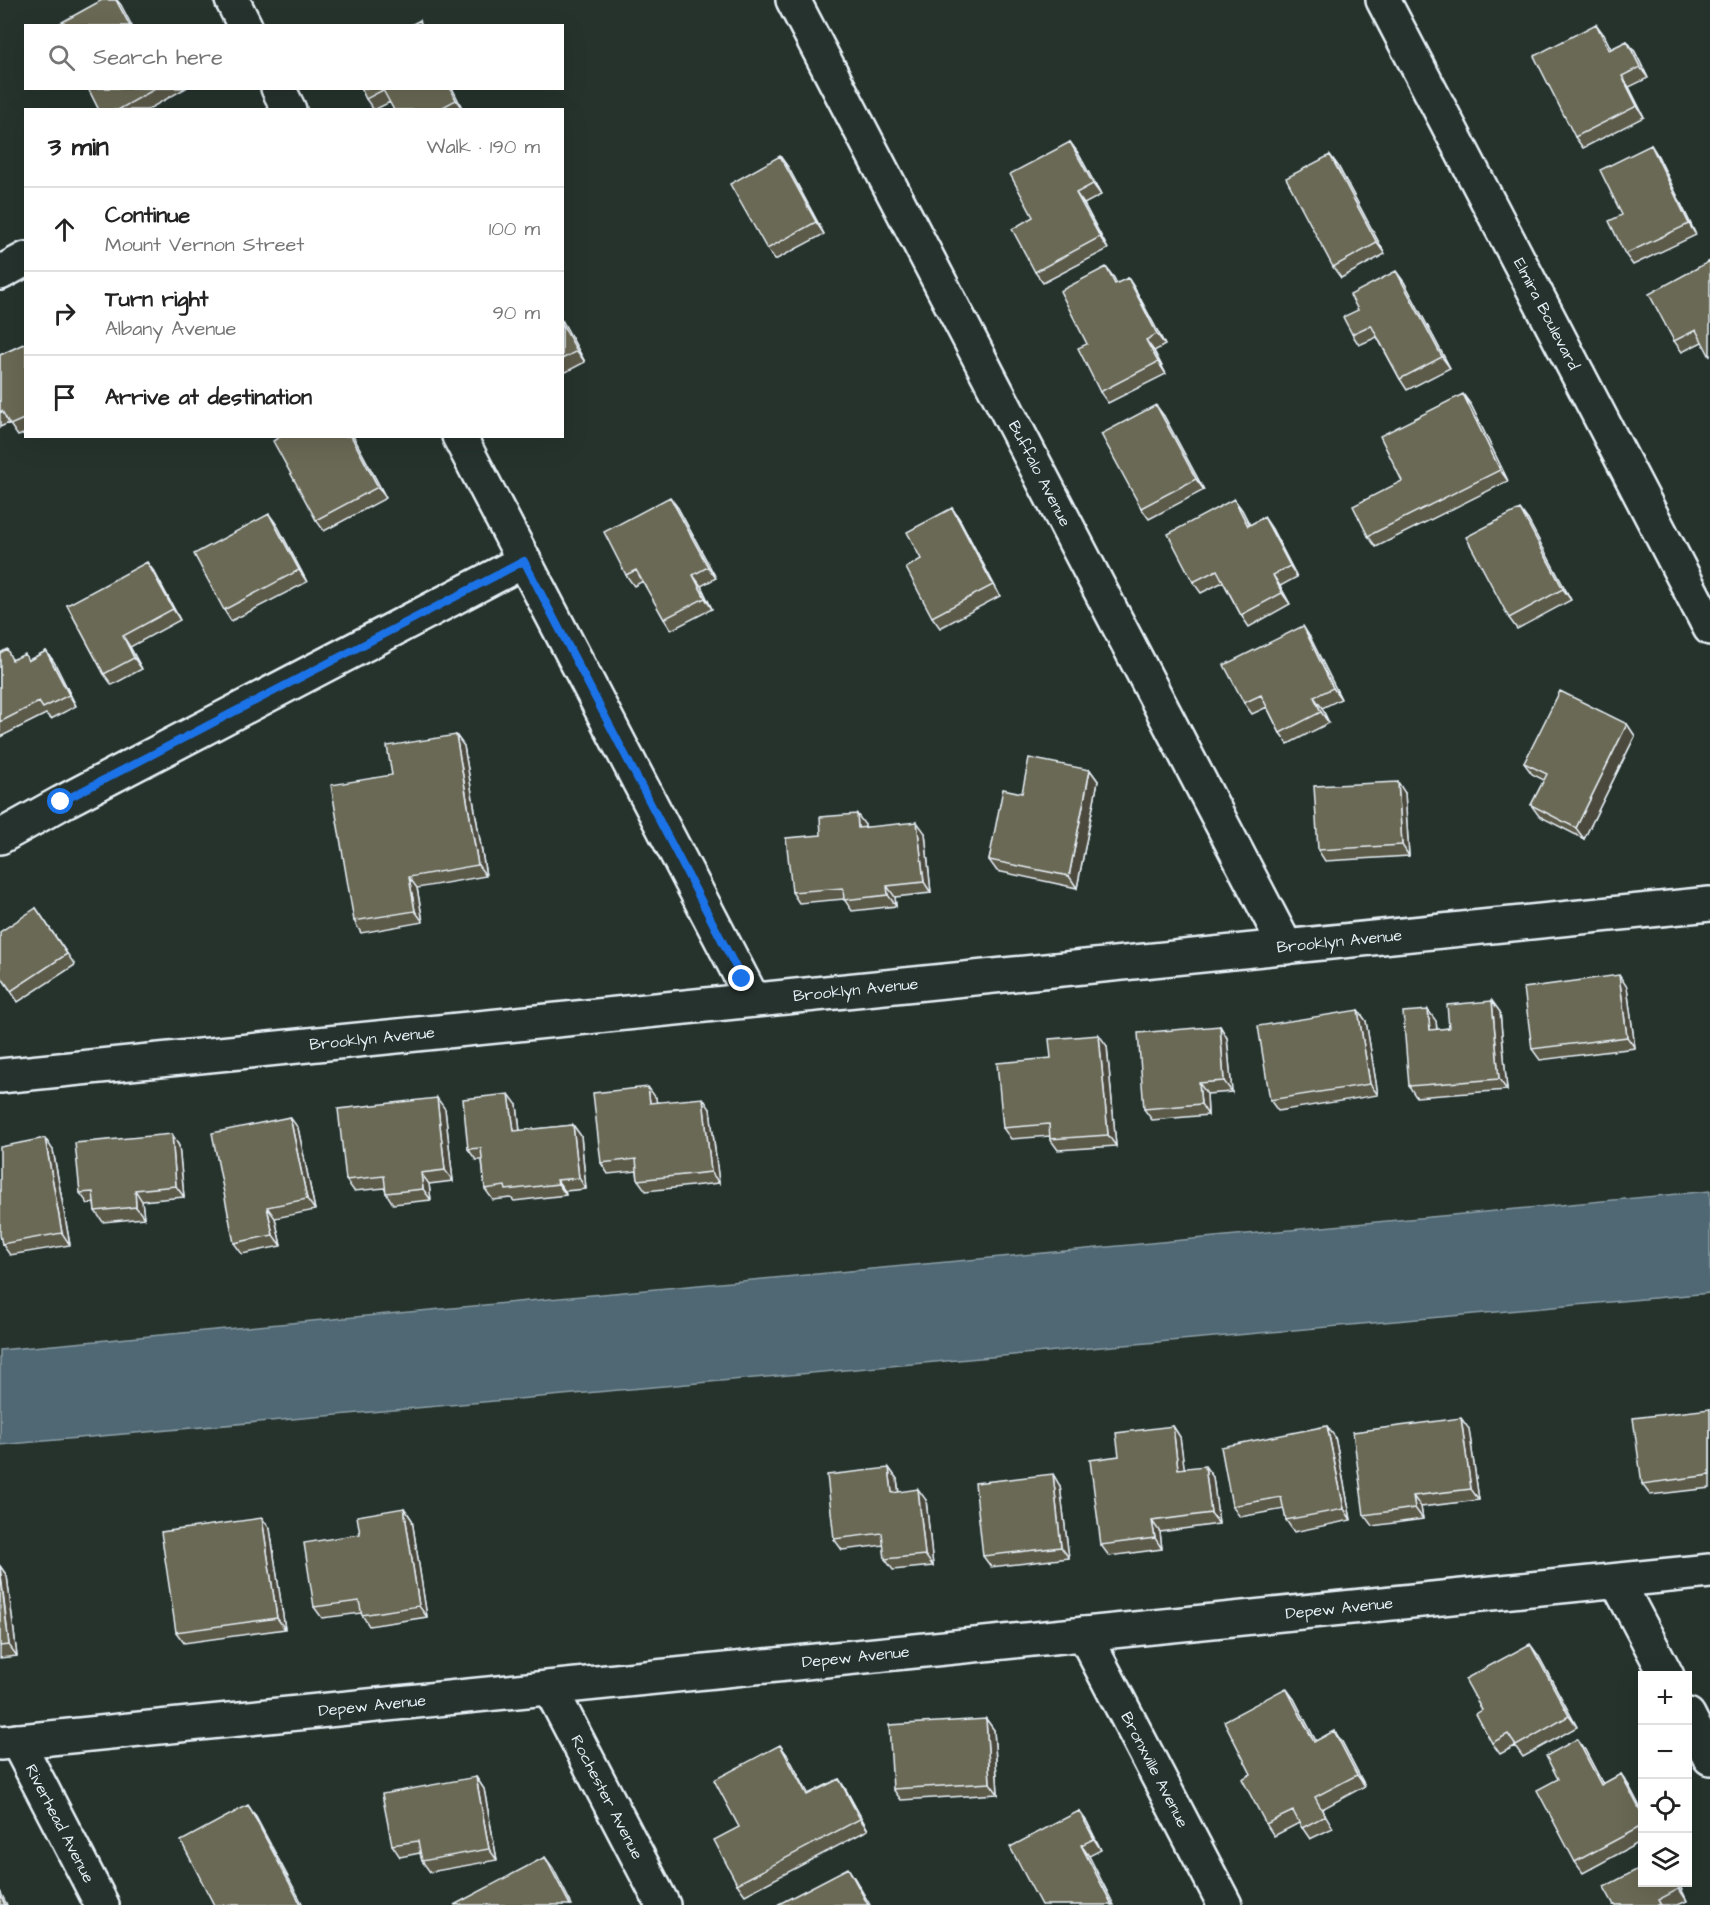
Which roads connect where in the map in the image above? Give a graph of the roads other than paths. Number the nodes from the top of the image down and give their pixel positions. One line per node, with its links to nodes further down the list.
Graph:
1 (232, 0): 4 (street)
2 (793, 0): 14 (street, Buffalo Avenue)
3 (1383, 0): 11 (street, Elmira Boulevard)
4 (244, 24)
5 (279, 90): 6 (street)
6 (288, 108)
7 (24, 260): 8 (street)
8 (0, 273)
9 (460, 438): 10 (street)
10 (524, 561): 12 (street); 15 (street)
11 (1710, 628)
12 (0, 837)
13 (1710, 904): 14 (street, Brooklyn Avenue)
14 (1286, 947): 15 (street, Brooklyn Avenue)
15 (753, 1000): 16 (street, Brooklyn Avenue)
16 (0, 1076)
17 (1710, 1571): 18 (street, Depew Avenue)
18 (1617, 1581): 19 (street, Depew Avenue); 20 (street)
19 (1084, 1634): 21 (street, Depew Avenue); 27 (street, Bronxville Avenue)
20 (1664, 1671)
21 (550, 1688): 23 (street, Depew Avenue); 26 (street, Rochester Avenue)
22 (1692, 1723): 24 (street)
23 (8, 1742): 25 (street, Riverhead Avenue)
24 (1710, 1758)
25 (102, 1905)
26 (663, 1905)
27 (1225, 1905)

